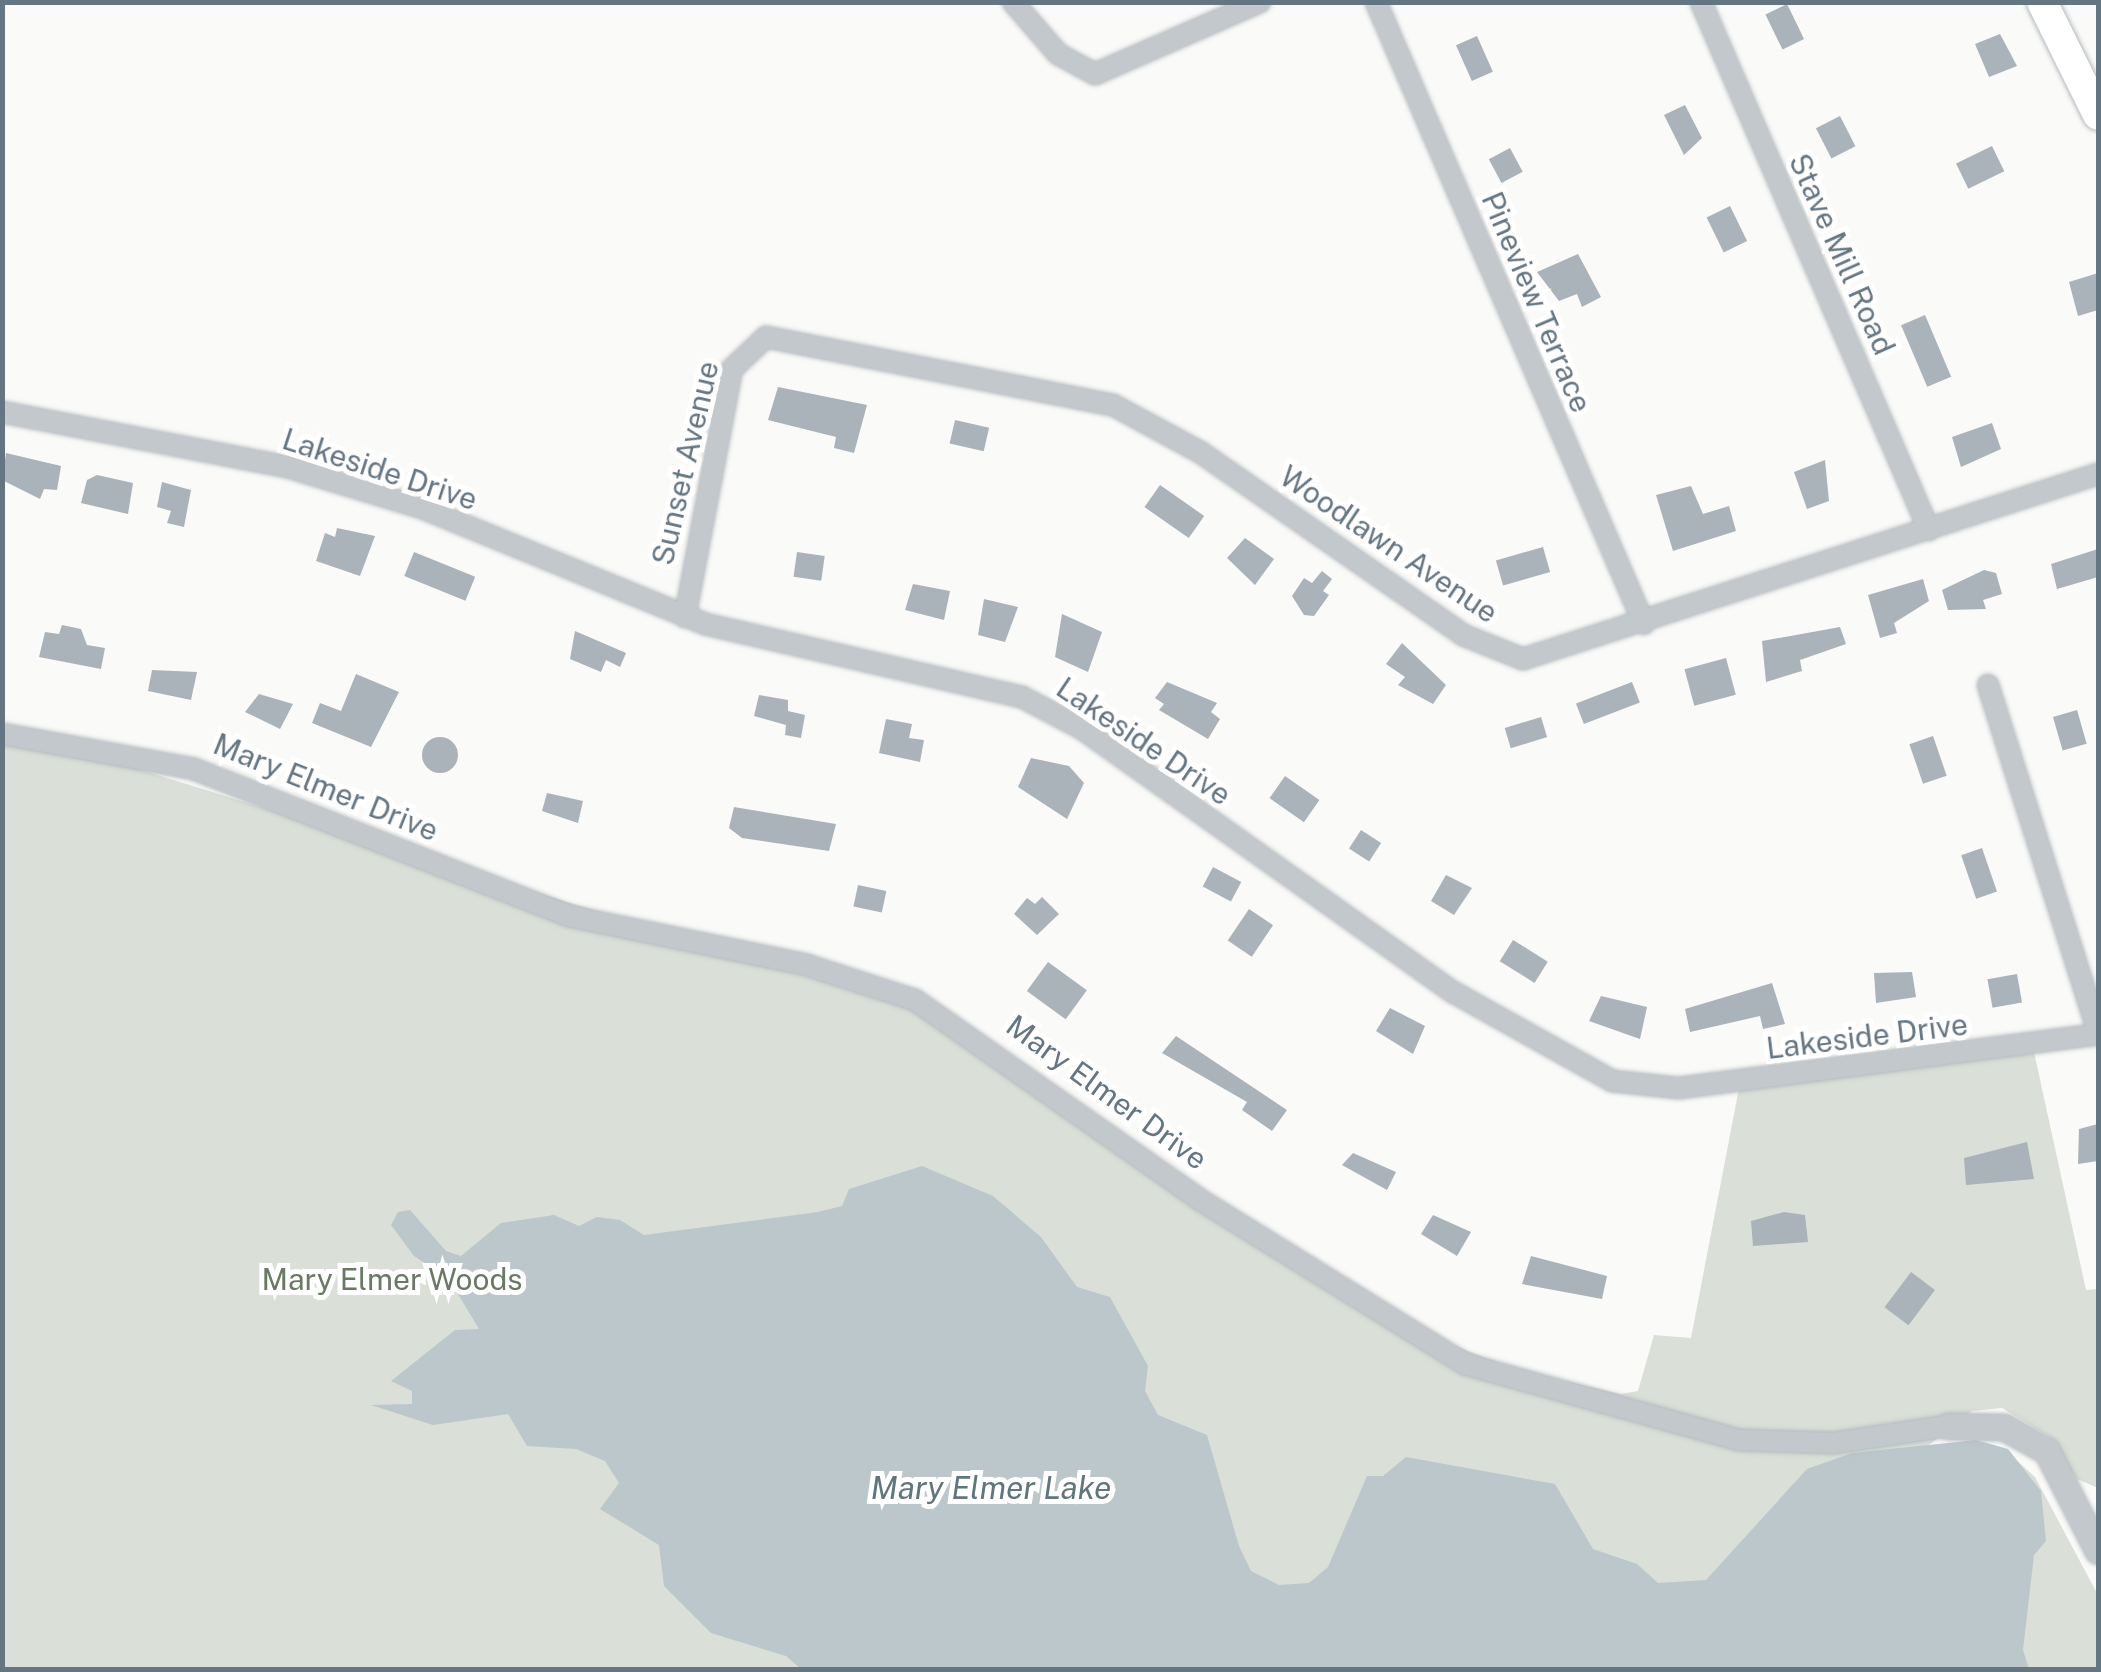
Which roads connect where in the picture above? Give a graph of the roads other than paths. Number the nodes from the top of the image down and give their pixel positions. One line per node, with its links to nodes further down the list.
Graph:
1 (1014, 2): 2 (street)
2 (1260, 2)
3 (1376, 2): 12 (street, Pineview Terrace)
4 (1700, 2): 10 (street, Stave Mill Road)
5 (2042, 2): 6 (main road)
6 (2098, 115)
7 (766, 337): 11 (street, Sunset Avenue); 12 (street, Woodlawn Avenue)
8 (2, 412): 11 (street, Lakeside Drive)
9 (2098, 474): 10 (street, Woodlawn Avenue)
10 (1929, 530): 12 (street, Woodlawn Avenue)
11 (685, 617): 15 (street, Lakeside Drive)
12 (1644, 624)
13 (1988, 685): 15 (street)
14 (2, 734): 16 (street, Mary Elmer Drive)
15 (2098, 1033)
16 (1948, 1426): 17 (street, Mary Elmer Drive)
17 (2098, 1551)

